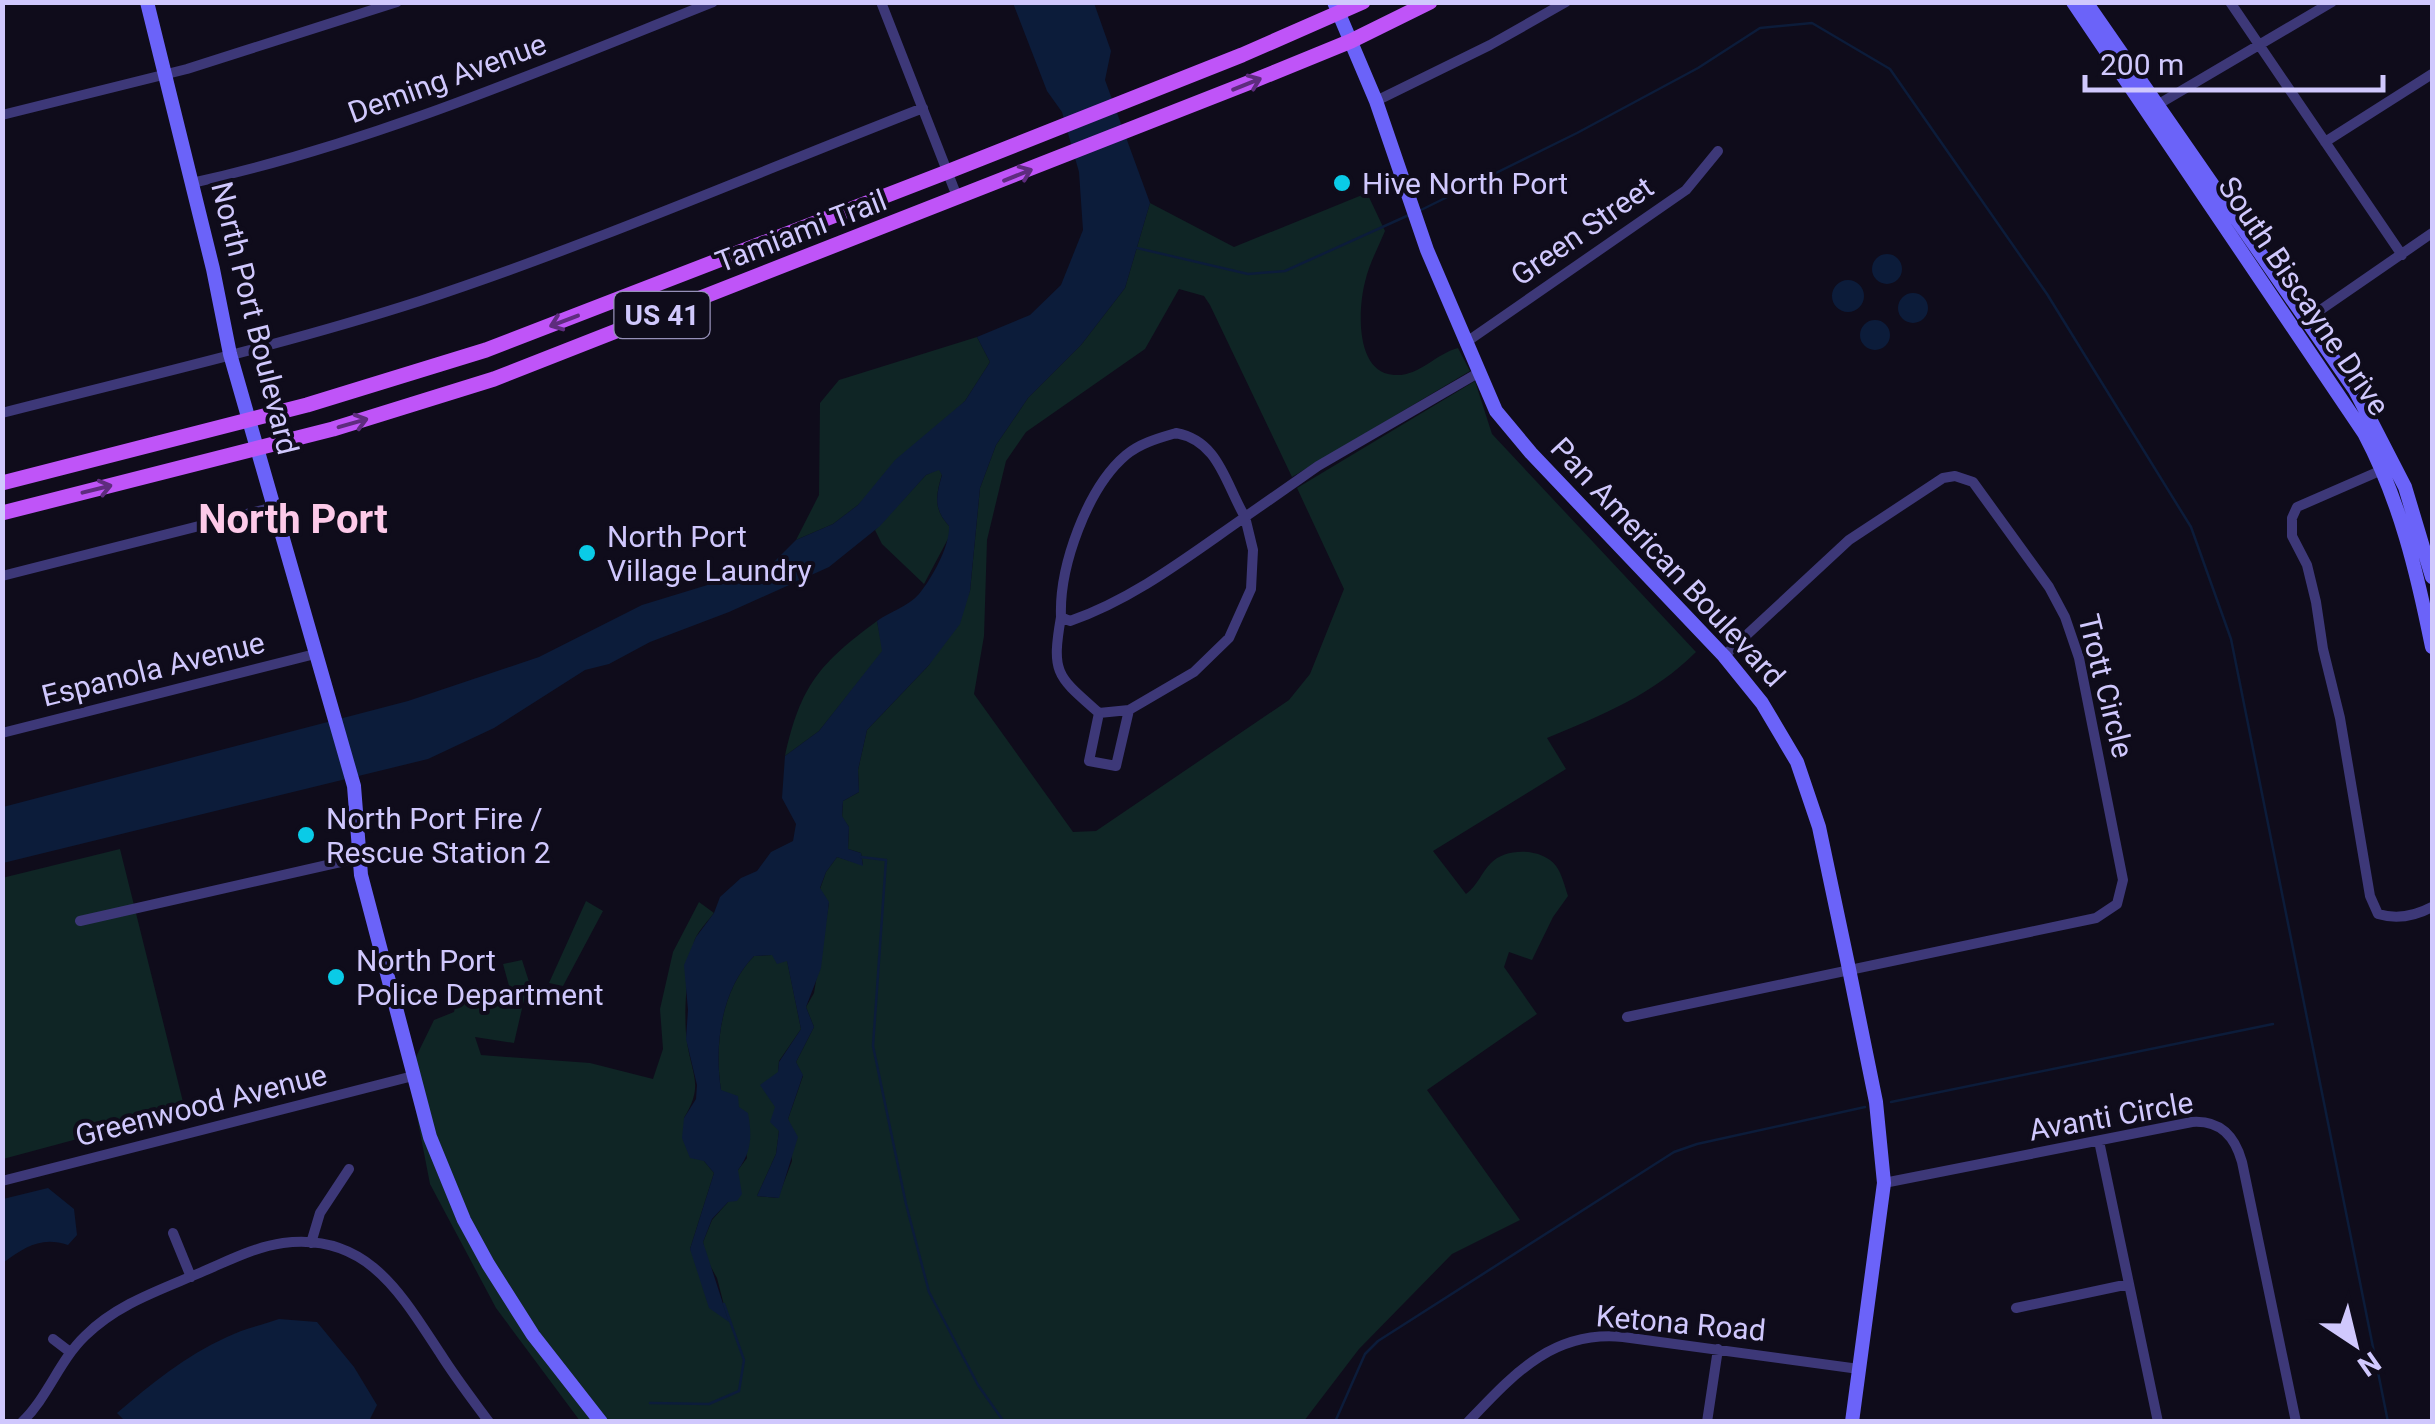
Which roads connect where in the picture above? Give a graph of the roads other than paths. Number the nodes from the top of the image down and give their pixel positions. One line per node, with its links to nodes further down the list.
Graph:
1 (146, 2): 15 (street, North Port Boulevard)
2 (397, 2): 15 (street)
3 (713, 2): 24 (street, Deming Avenue)
4 (881, 2): 18 (street)
5 (1362, 2): 12 (main road, Tamiami Trail / US 41)
6 (1430, 2): 13 (main road, Tamiami Trail / US 41)
7 (1566, 2): 17 (street)
8 (2073, 2): 19 (street, South Biscayne Drive)
9 (2086, 2): 19 (street, South Biscayne Drive)
10 (2230, 2): 14 (street)
11 (2332, 2): 14 (street)
12 (1336, 8): 13 (street, Pan American Boulevard); 23 (main road, Tamiami Trail / US 41)
13 (1351, 41): 17 (street, Pan American Boulevard); 25 (main road, Tamiami Trail / US 41, one-way to 13)
14 (2260, 45): 19 (street); 21 (street)
15 (165, 74): 20 (street); 24 (street, North Port Boulevard)
16 (2432, 74): 21 (street)
17 (1376, 101): 29 (street, Pan American Boulevard)
18 (922, 108): 23 (street); 30 (street)
19 (2152, 108): 28 (street, South Biscayne Drive)
20 (2, 115)
21 (2325, 142): 27 (street)
22 (1718, 151): 29 (street, Green Street)
23 (947, 172): 25 (street); 33 (main road, Tamiami Trail / US 41, one-way to 33)
24 (192, 183): 30 (street, North Port Boulevard)
25 (958, 199): 34 (main road, Tamiami Trail / US 41, one-way to 25)
26 (2432, 234): 27 (street)
27 (2402, 255): 28 (street)
28 (2300, 324): 35 (street, South Biscayne Drive); 40 (street, South Biscayne Drive)
29 (1465, 343): 31 (street, Pan American Boulevard)
30 (230, 354): 32 (street); 33 (street, North Port Boulevard)
31 (1478, 373): 39 (street); 46 (street, Pan American Boulevard)
32 (2, 412)
33 (250, 420): 34 (street, North Port Boulevard); 36 (main road, Tamiami Trail / US 41)
34 (259, 448): 37 (street, North Port Boulevard); 38 (main road, Tamiami Trail / US 41, one-way to 34)
35 (2382, 470): 40 (street, South Biscayne Drive); 51 (street)
36 (2, 483)
37 (274, 508): 41 (street); 45 (street, North Port Boulevard)
38 (2, 513)
39 (1245, 517): 43 (street); 43 (street); 47 (street)
40 (2423, 545): 42 (street, South Biscayne Drive); 44 (street, South Biscayne Drive)
41 (2, 576)
42 (2432, 577)
43 (1061, 618): 48 (street)
44 (2432, 647)
45 (315, 654): 49 (street, Espanola Avenue); 50 (street, North Port Boulevard)
46 (1724, 656): 53 (street, Pan American Boulevard); 53 (street, Trott Circle)
47 (1129, 710): 48 (street); 48 (street)
48 (1099, 713)
49 (2, 733)
50 (359, 850): 52 (street); 55 (street, North Port Boulevard)
51 (2432, 907)
52 (80, 921)
53 (1849, 970): 54 (street); 59 (street, Pan American Boulevard)
54 (1626, 1016)
55 (413, 1076): 58 (street, Greenwood Avenue); 71 (street, North Port Boulevard)
56 (2099, 1141): 59 (street, Avanti Circle); 63 (street); 76 (street, Avanti Circle)
57 (350, 1169): 61 (street)
58 (2, 1181)
59 (1884, 1184): 68 (street, Pan American Boulevard)
60 (172, 1233): 62 (street)
61 (310, 1243): 62 (street); 70 (street)
62 (191, 1277): 67 (street)
63 (2129, 1284): 64 (street); 75 (street)
64 (2016, 1308)
65 (53, 1338): 67 (street)
66 (1718, 1350): 68 (street, Ketona Road); 72 (street, Ketona Road); 73 (street)
67 (70, 1352): 69 (street)
68 (1858, 1369): 74 (street, Pan American Boulevard)
69 (27, 1420)
70 (488, 1422)
71 (601, 1422)
72 (1468, 1422)
73 (1707, 1422)
74 (1852, 1422)
75 (2158, 1422)
76 (2296, 1422)

